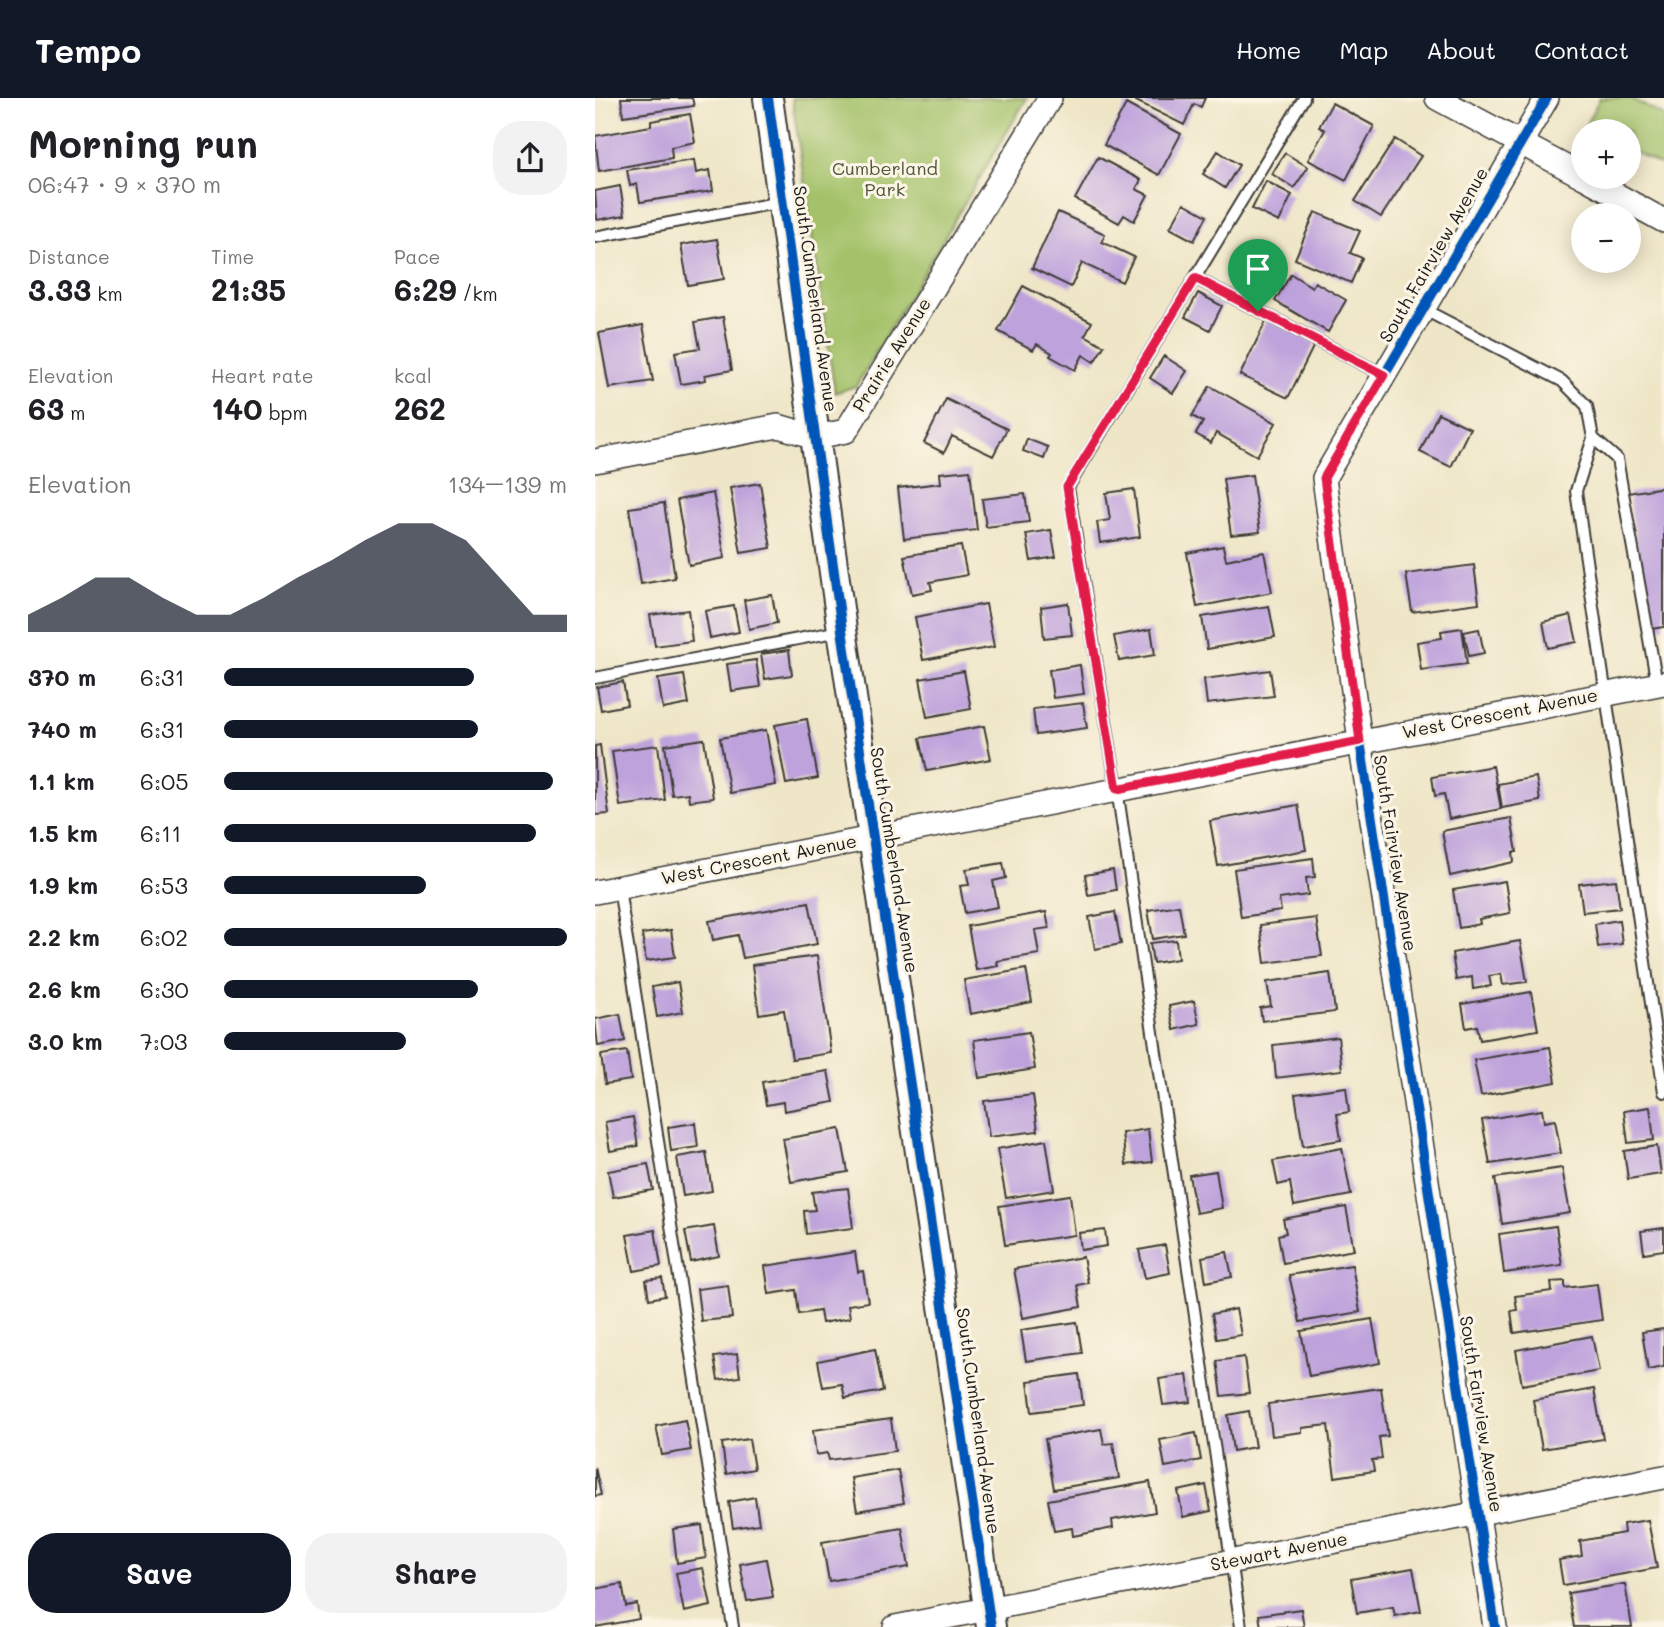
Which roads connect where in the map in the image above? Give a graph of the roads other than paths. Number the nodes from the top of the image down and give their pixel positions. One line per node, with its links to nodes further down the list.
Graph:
1 (768, 98): 9 (street, South Cumberland Avenue)
2 (1050, 98): 15 (street, Prairie Avenue)
3 (1304, 98): 12 (lane)
4 (1437, 98): 6 (street)
5 (1546, 98): 6 (street, South Fairview Avenue)
6 (1521, 142): 7 (street); 13 (street, South Fairview Avenue)
7 (1571, 170)
8 (1606, 189): 10 (street)
9 (784, 201): 11 (lane); 15 (street, South Cumberland Avenue)
10 (1664, 221)
11 (595, 237)
12 (1195, 278): 14 (lane); 23 (lane)
13 (1423, 309): 14 (street, South Fairview Avenue); 16 (lane)
14 (1384, 375): 22 (street, South Fairview Avenue)
15 (816, 437): 17 (street); 18 (street, South Cumberland Avenue)
16 (1593, 438): 20 (lane); 21 (lane)
17 (595, 461)
18 (842, 630): 19 (lane); 24 (street, South Cumberland Avenue)
19 (595, 677)
20 (1661, 683): 21 (street, West Crescent Avenue)
21 (1605, 693): 22 (street, West Crescent Avenue); 27 (lane)
22 (1360, 741): 23 (street, West Crescent Avenue); 29 (street, South Fairview Avenue)
23 (1117, 789): 24 (street, West Crescent Avenue); 30 (lane)
24 (873, 838): 25 (street, West Crescent Avenue); 31 (street, South Cumberland Avenue)
25 (619, 888): 26 (street, West Crescent Avenue); 32 (lane)
26 (595, 892)
27 (1664, 1092)
28 (1664, 1477): 29 (street, Stewart Avenue)
29 (1479, 1513): 30 (street, Stewart Avenue); 35 (street, South Fairview Avenue)
30 (1231, 1561): 31 (street, Stewart Avenue); 34 (lane)
31 (990, 1618): 33 (street, Stewart Avenue)
32 (733, 1627)
33 (894, 1627)
34 (1241, 1627)
35 (1495, 1627)

